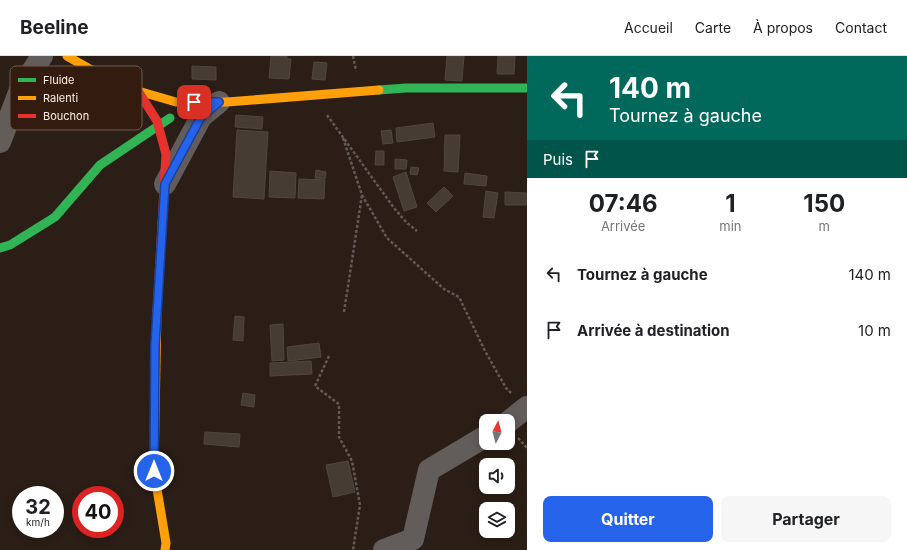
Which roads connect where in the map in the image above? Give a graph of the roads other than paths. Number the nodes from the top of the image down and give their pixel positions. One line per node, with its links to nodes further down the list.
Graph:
1 (42, 56): 3 (street)
2 (68, 56): 4 (street)
3 (36, 66)
4 (85, 66)
5 (527, 88): 9 (street)
6 (142, 92): 8 (street)
7 (142, 98): 11 (street)
8 (194, 102): 9 (street); 11 (street)
9 (219, 102): 13 (street)
10 (10, 116): 12 (street)
11 (159, 126): 13 (street); 14 (street)
12 (0, 142)
13 (165, 184): 18 (street)
14 (0, 248)
15 (526, 407): 16 (street)
16 (515, 416)
17 (479, 440): 19 (street)
18 (165, 550)
19 (384, 550)

